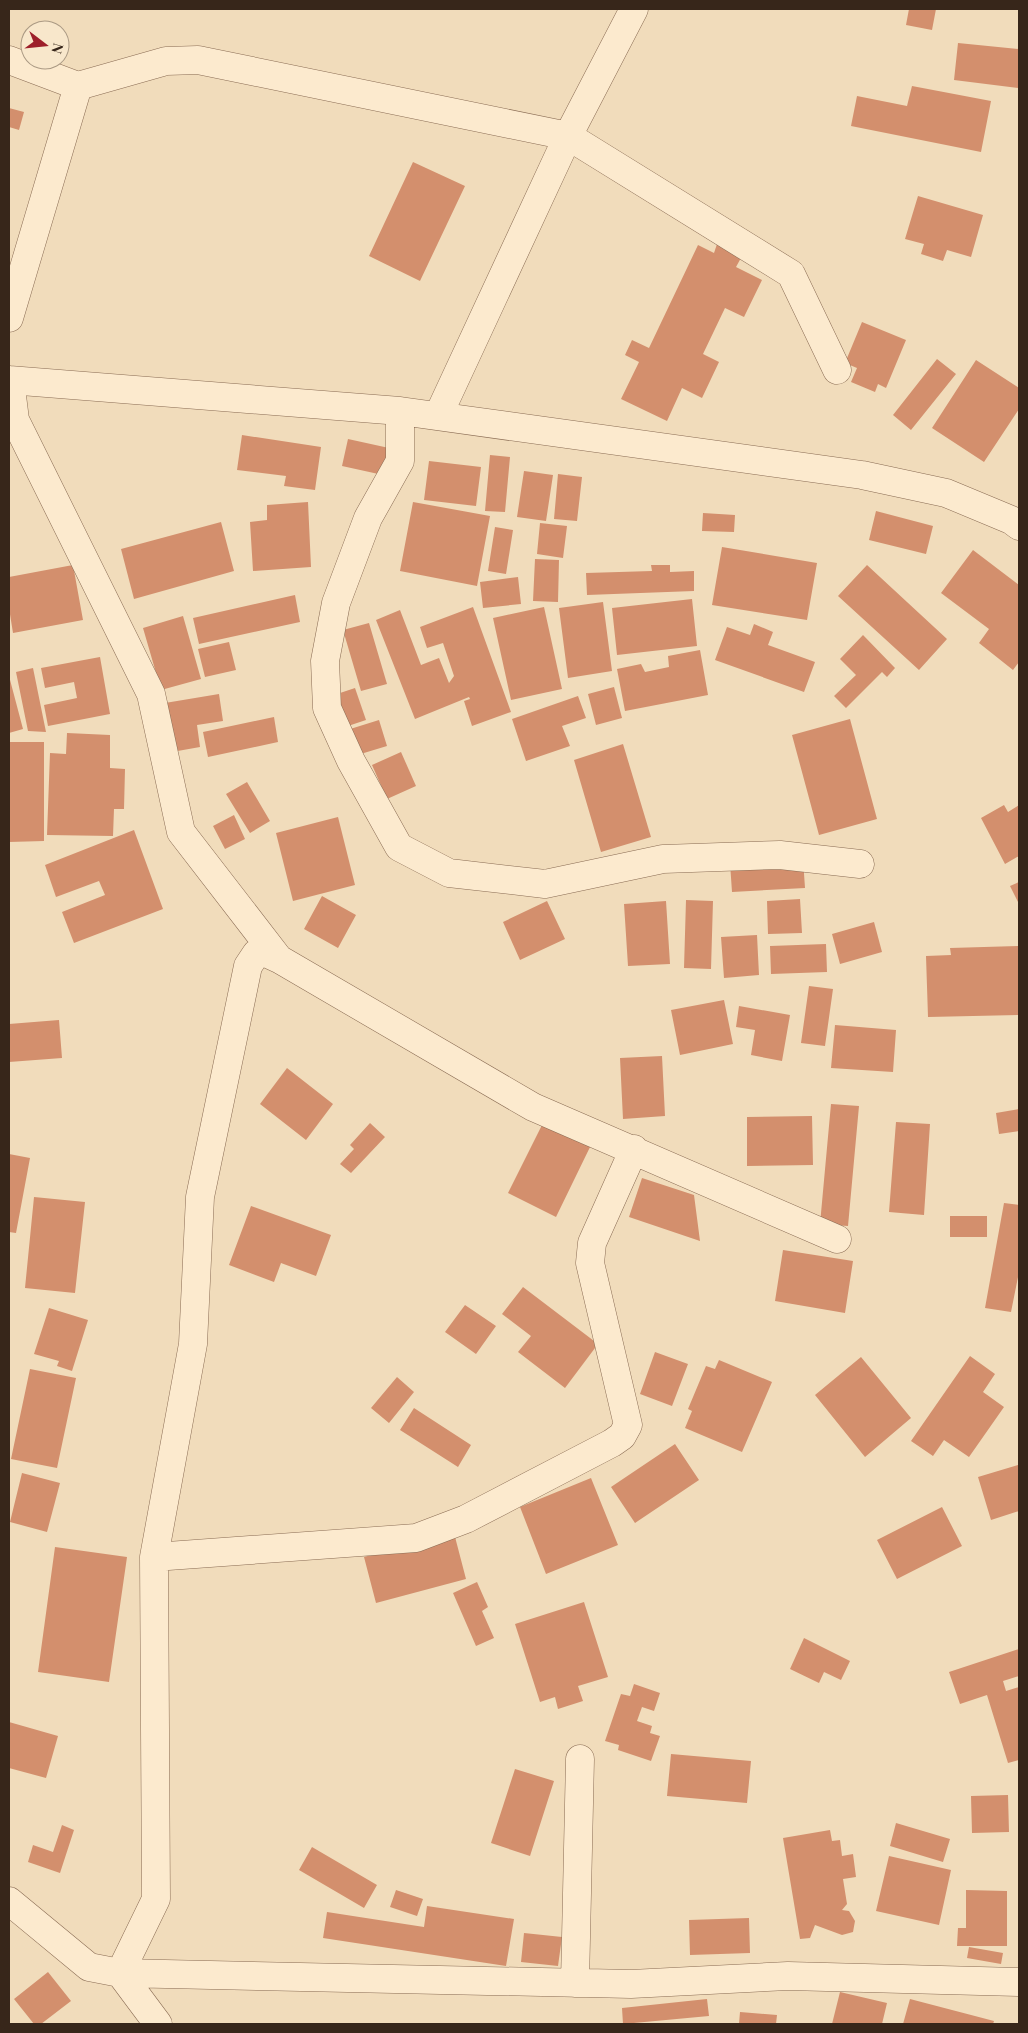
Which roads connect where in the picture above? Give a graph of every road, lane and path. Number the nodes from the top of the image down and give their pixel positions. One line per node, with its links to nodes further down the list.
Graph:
1 (634, 9): 4 (street)
2 (9, 60): 3 (street)
3 (78, 86): 4 (street); 5 (street)
4 (568, 136): 6 (street); 10 (street)
5 (9, 318)
6 (836, 370)
7 (9, 380): 8 (street); 11 (street)
8 (58, 385): 9 (street); 11 (street)
9 (400, 411): 10 (street); 13 (street)
10 (438, 416): 12 (street)
11 (12, 422): 14 (street)
12 (1019, 526)
13 (860, 864)
14 (279, 958): 15 (street); 17 (street)
15 (634, 1148): 16 (street); 17 (street)
16 (837, 1239)
17 (154, 1557): 20 (street)
18 (580, 1759): 21 (street)
19 (9, 1901): 20 (street)
20 (120, 1973): 21 (street); 23 (street)
21 (575, 1982): 22 (street)
22 (1019, 1982)
23 (158, 2024)

